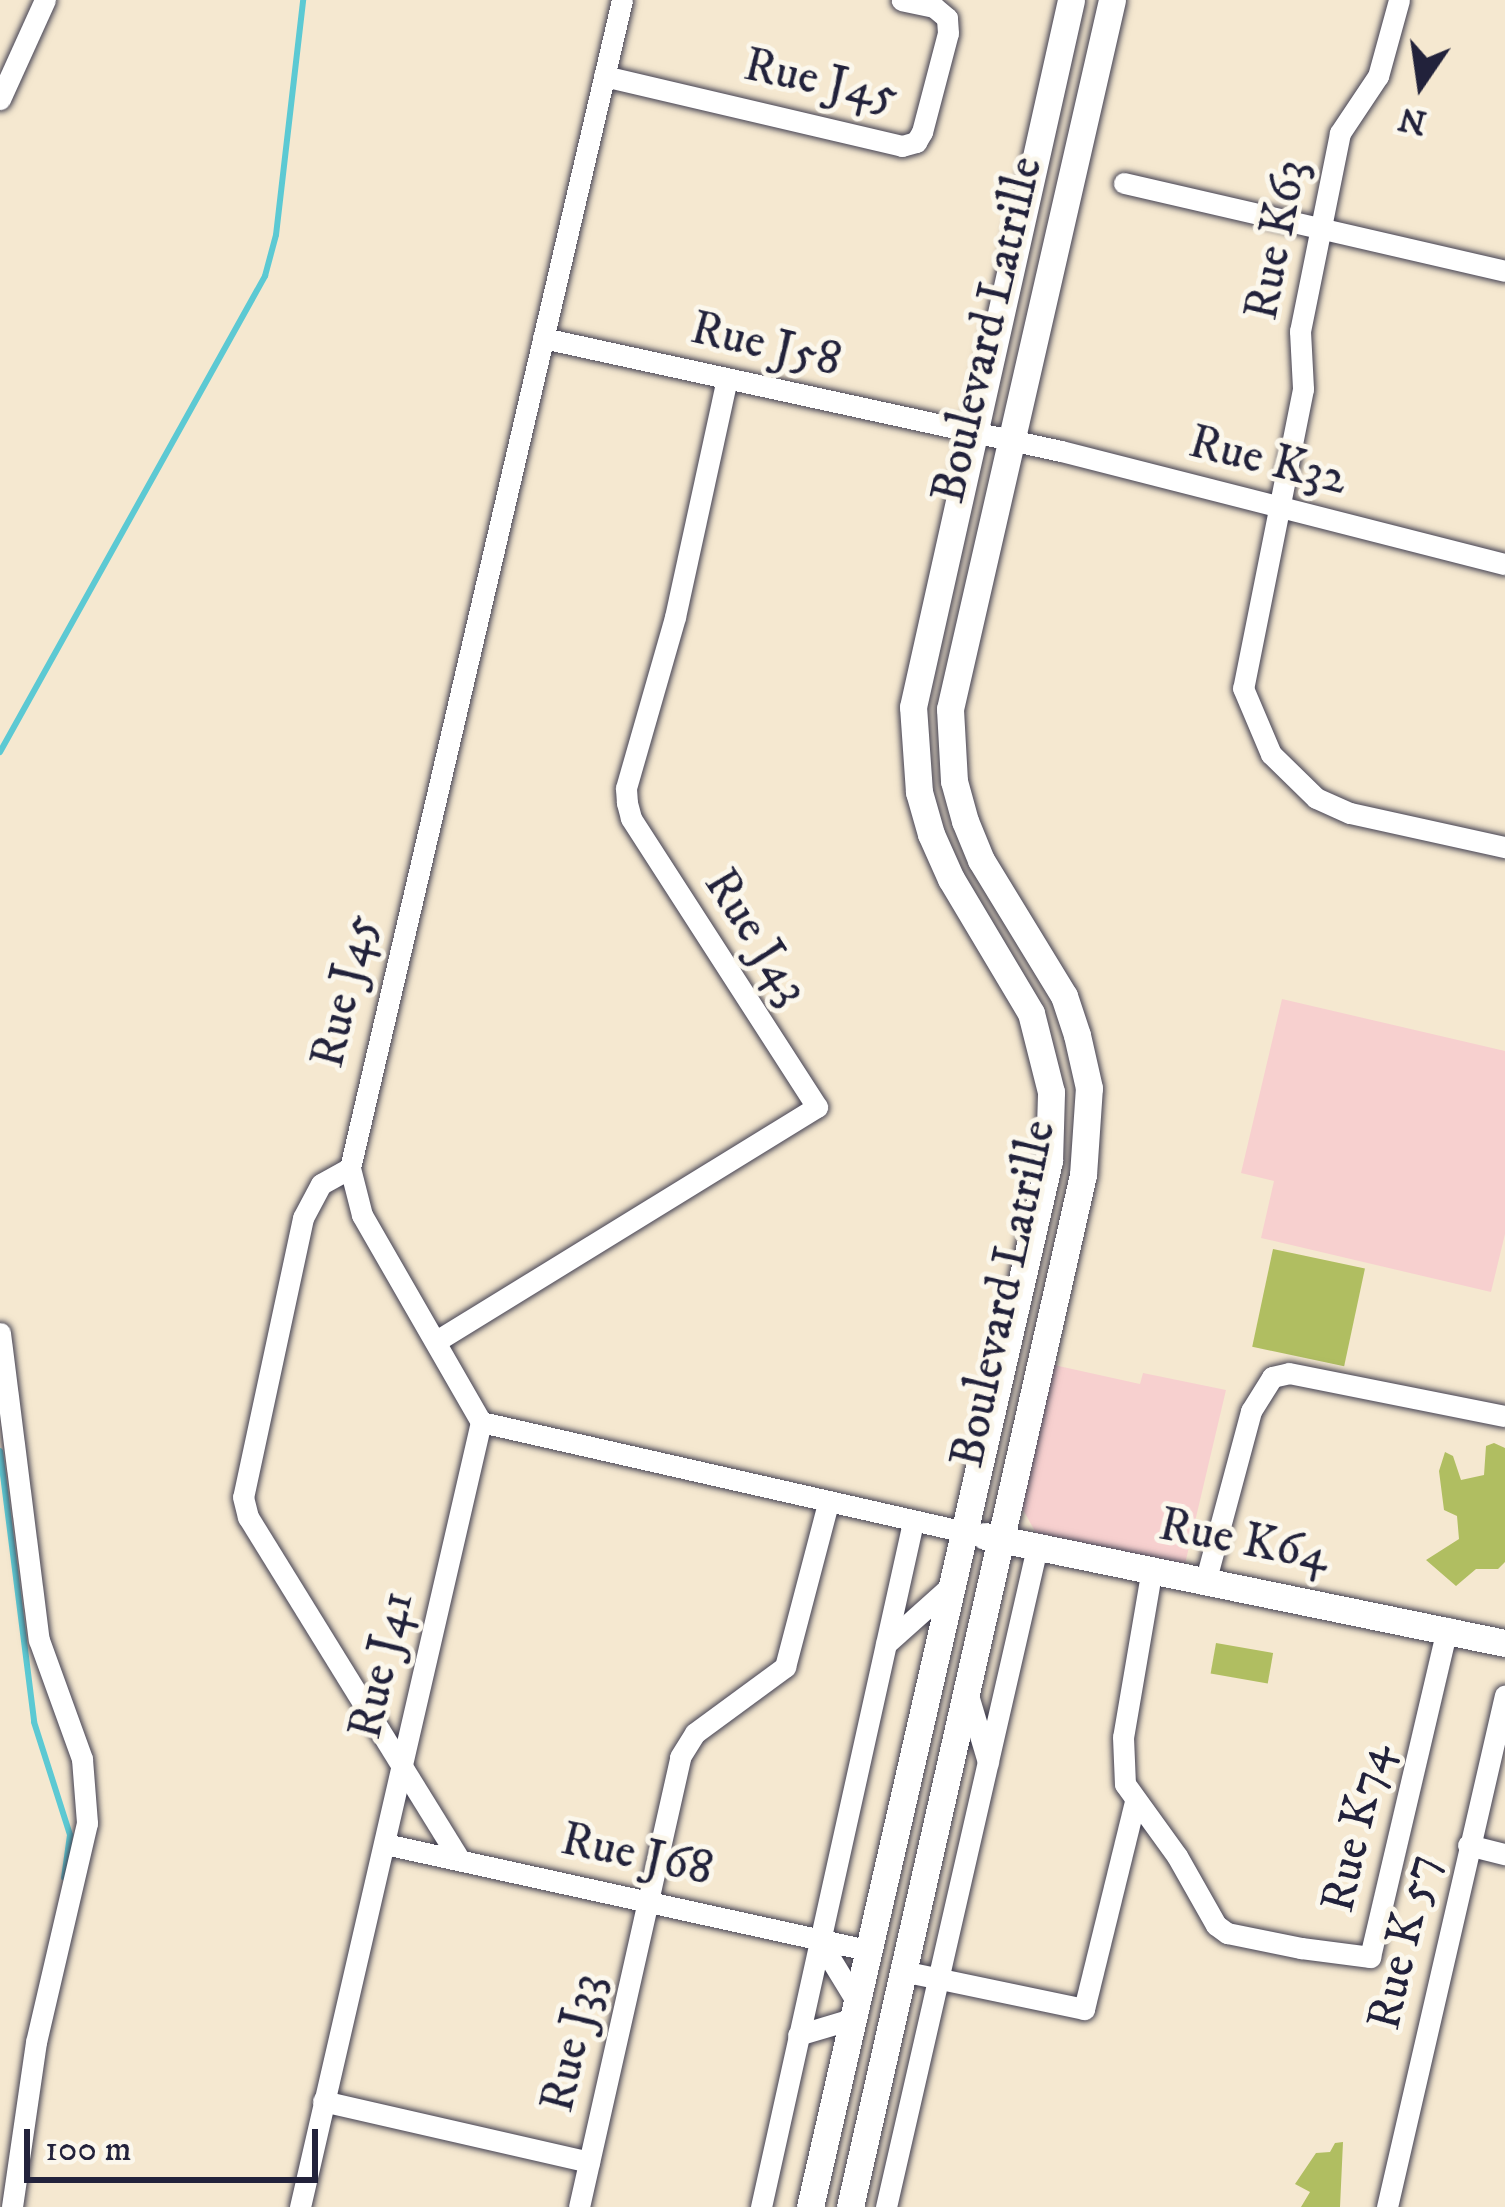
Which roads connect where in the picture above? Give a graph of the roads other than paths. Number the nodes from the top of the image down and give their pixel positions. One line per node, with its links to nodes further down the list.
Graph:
1 (45, 0): 8 (street)
2 (622, 0): 7 (street, Rue J45)
3 (902, 0): 7 (street, Rue J45)
4 (1070, 0): 14 (main road, Boulevard Latrille)
5 (1112, 0): 15 (main road, Boulevard Latrille)
6 (1399, 0): 10 (street, Rue K63)
7 (604, 76): 12 (street, Rue J45)
8 (0, 99)
9 (1124, 183): 10 (street)
10 (1319, 228): 11 (street); 16 (street, Rue K63)
11 (1505, 271)
12 (542, 338): 13 (street, Rue J58); 19 (street, Rue J45)
13 (728, 379): 14 (street, Rue J58); 21 (street, Rue J43)
14 (971, 433): 15 (street, Rue J58); 26 (main road, Boulevard Latrille)
15 (1010, 440): 16 (street, Rue K32); 27 (main road, Boulevard Latrille)
16 (1279, 507): 17 (street, Rue K32); 18 (street, Rue K63)
17 (1505, 564)
18 (1505, 847)
19 (350, 1168): 21 (street); 38 (street)
20 (0, 1333): 53 (street)
21 (438, 1340): 23 (street)
22 (1505, 1416): 30 (street)
23 (481, 1422): 24 (street); 38 (street, Rue J41)
24 (828, 1503): 25 (street); 44 (street, Rue J33)
25 (913, 1522): 26 (street); 34 (street)
26 (964, 1532): 27 (main road, Rue K64); 31 (main road, Boulevard Latrille)
27 (999, 1539): 28 (main road, Rue K64); 35 (main road, Boulevard Latrille)
28 (1037, 1547): 29 (main road, Rue K64); 37 (street)
29 (1153, 1568): 30 (main road, Rue K64); 39 (street)
30 (1206, 1579): 32 (main road, Rue K64)
31 (952, 1585): 34 (street); 46 (main road, Boulevard Latrille)
32 (1447, 1628): 33 (main road, Rue K64); 39 (street, Rue K74)
33 (1505, 1642)
34 (886, 1644): 45 (street)
35 (967, 1691): 37 (street); 47 (main road, Boulevard Latrille)
36 (1505, 1695): 41 (street, Rue K 57)
37 (988, 1763): 48 (street)
38 (402, 1765): 40 (street, Rue J41); 43 (street)
39 (1135, 1802): 48 (street)
40 (385, 1844): 43 (street, Rue J68); 51 (street, Rue J41)
41 (1468, 1845): 42 (street); 60 (street, Rue K 57)
42 (1505, 1854)
43 (458, 1858): 44 (street, Rue J68)
44 (649, 1898): 45 (street, Rue J68); 52 (street, Rue J33)
45 (819, 1940): 46 (street, Rue J68); 49 (street); 50 (street)
46 (871, 1951): 49 (main road, Boulevard Latrille)
47 (907, 1972): 48 (street); 58 (main road, Boulevard Latrille)
48 (940, 1978): 59 (street)
49 (856, 2011): 50 (street); 57 (main road, Boulevard Latrille)
50 (798, 2035): 56 (street)
51 (323, 2101): 52 (street); 54 (street, Rue J41)
52 (589, 2162): 55 (street, Rue J33)
53 (12, 2207)
54 (300, 2207)
55 (578, 2207)
56 (761, 2207)
57 (810, 2207)
58 (850, 2207)
59 (886, 2207)
60 (1387, 2207)

